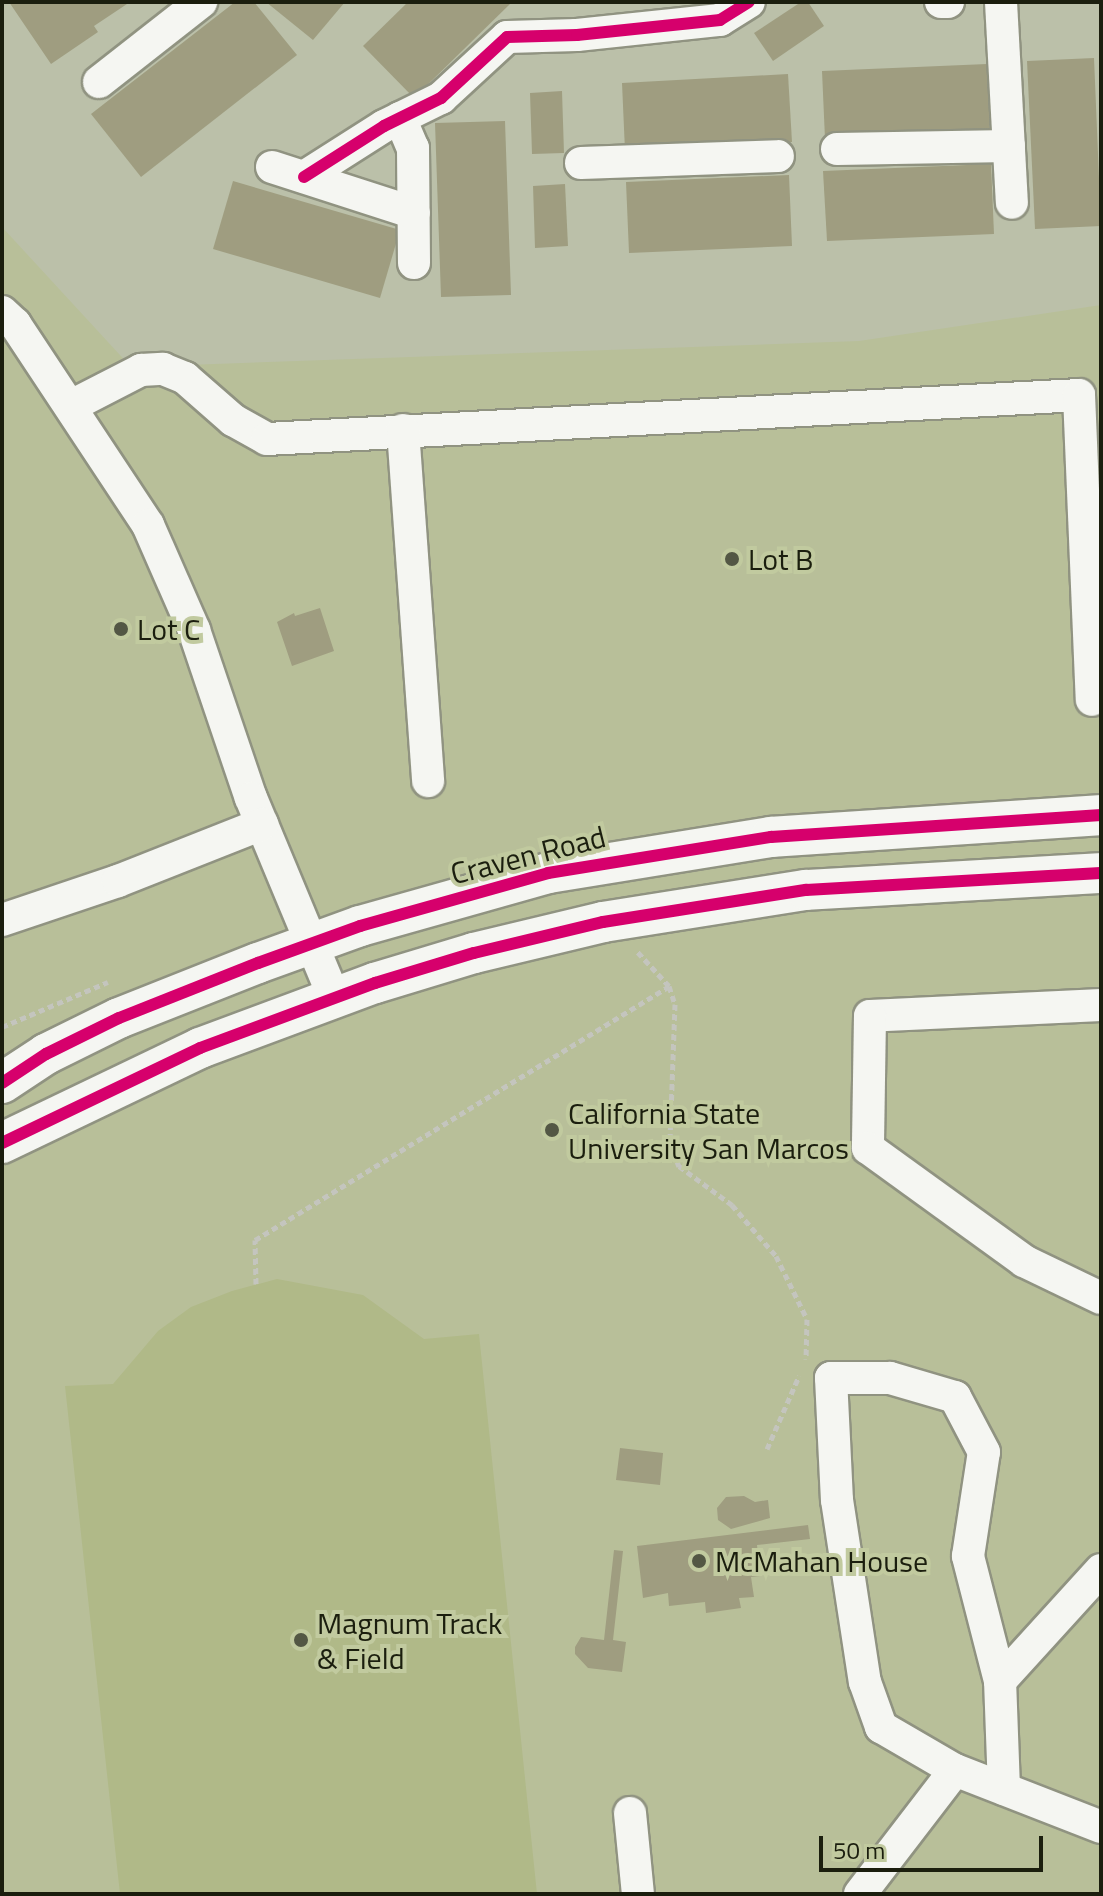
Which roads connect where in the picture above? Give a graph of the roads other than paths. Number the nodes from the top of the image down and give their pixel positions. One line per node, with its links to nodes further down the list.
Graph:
1 (201, 2): 7 (street)
2 (749, 2): 6 (street)
3 (941, 2): 4 (street)
4 (948, 2)
5 (1001, 2): 9 (street)
6 (636, 16): 8 (street)
7 (99, 82)
8 (400, 118): 14 (street); 16 (street)
9 (1009, 146): 10 (street); 15 (street)
10 (837, 149)
11 (778, 156): 12 (street)
12 (581, 163)
13 (272, 167): 14 (street)
14 (304, 177): 16 (street)
15 (1012, 203)
16 (414, 213): 17 (street)
17 (414, 263)
18 (2, 312): 19 (street)
19 (71, 406): 20 (street); 24 (street)
20 (403, 430): 21 (street); 22 (street)
21 (1092, 700)
22 (428, 781)
23 (1101, 815): 27 (main road, Craven Road)
24 (262, 824): 26 (street); 27 (street)
25 (1101, 873): 28 (main road)
26 (2, 920)
27 (310, 944): 28 (street); 30 (main road, Craven Road)
28 (334, 997): 31 (main road)
29 (1101, 1005): 32 (street)
30 (2, 1083)
31 (2, 1143)
32 (1101, 1298)
33 (1101, 1570): 34 (street)
34 (1000, 1681): 35 (street); 36 (street)
35 (955, 1770): 36 (street); 40 (street)
36 (1004, 1789): 38 (street)
37 (630, 1813): 39 (street)
38 (1101, 1827)
39 (638, 1894)
40 (860, 1894)

